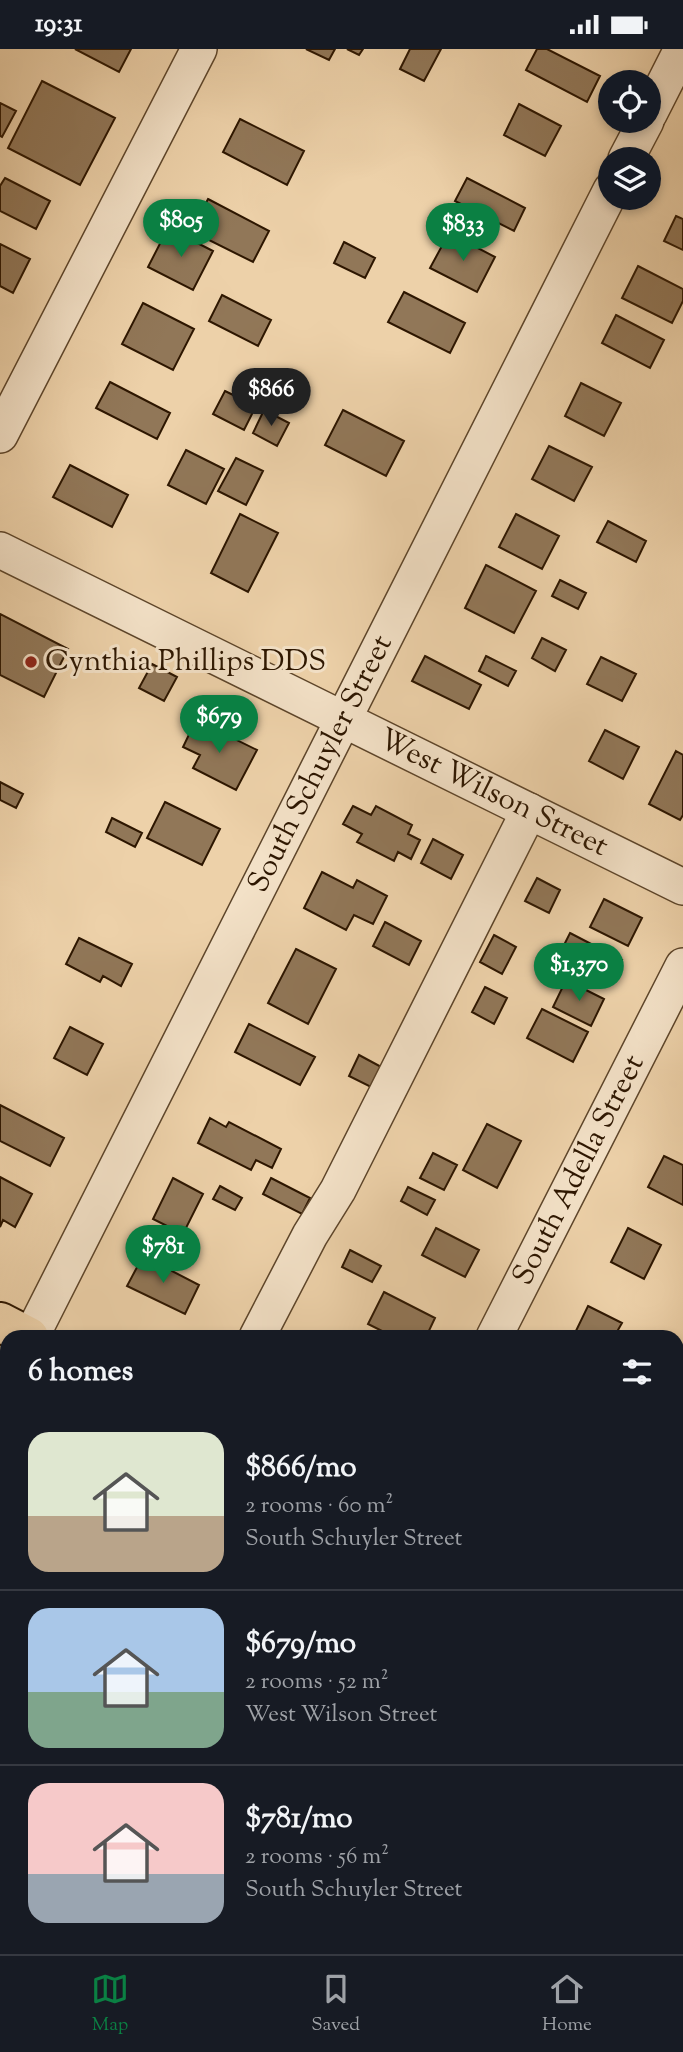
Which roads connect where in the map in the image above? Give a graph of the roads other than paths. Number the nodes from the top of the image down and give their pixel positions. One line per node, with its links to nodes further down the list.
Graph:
1 (200, 49): 5 (street)
2 (682, 49): 3 (street)
3 (661, 90)
4 (601, 210): 7 (street, South Schuyler Street)
5 (0, 435)
6 (0, 550): 7 (street, West Wilson Street)
7 (343, 720): 8 (street, West Wilson Street); 13 (street, South Schuyler Street)
8 (529, 811): 9 (street, West Wilson Street); 14 (street)
9 (683, 887)
10 (683, 965): 15 (street, South Adella Street)
11 (0, 1322): 12 (main road)
12 (16, 1330)
13 (34, 1330)
14 (261, 1330)
15 (498, 1330)

